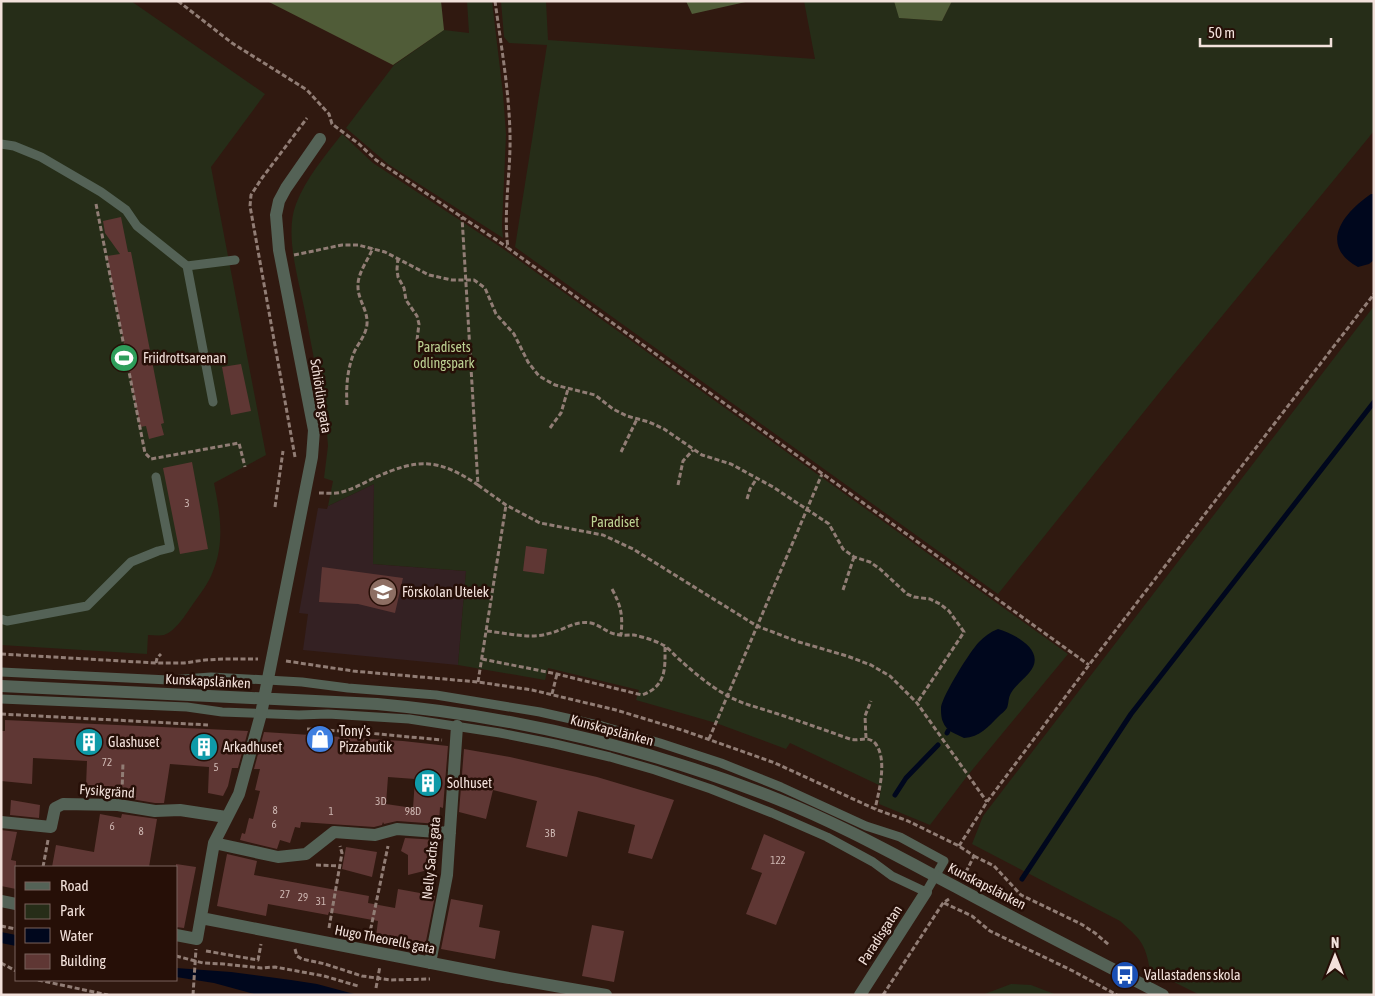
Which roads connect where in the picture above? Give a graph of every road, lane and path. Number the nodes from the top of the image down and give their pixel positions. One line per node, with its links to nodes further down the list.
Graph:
1 (178, 1): 7 (path)
2 (496, 1): 9 (path)
3 (307, 118): 25 (path)
4 (320, 139): 53 (street, Schiörlins gata)
5 (1, 144): 6 (lane)
6 (93, 188): 13 (lane); 26 (path)
7 (462, 217): 9 (path); 14 (path)
8 (372, 248): 10 (path); 11 (path); 19 (path)
9 (508, 248): 27 (path)
10 (291, 255)
11 (398, 258): 14 (path); 16 (path)
12 (236, 260): 13 (lane)
13 (187, 266): 18 (lane)
14 (466, 279): 17 (path); 31 (path)
15 (1374, 294): 50 (path)
16 (417, 340)
17 (568, 389): 20 (path); 21 (path)
18 (213, 402)
19 (347, 405)
20 (637, 419): 22 (path); 24 (path)
21 (550, 428)
22 (693, 450): 29 (path); 30 (path)
23 (283, 451): 35 (path)
24 (622, 452)
25 (295, 460)
26 (244, 466)
27 (822, 474): 36 (path); 50 (path)
28 (156, 477): 40 (lane)
29 (757, 478): 33 (path); 36 (path)
30 (678, 485)
31 (478, 486): 32 (path); 34 (path)
32 (317, 493)
33 (747, 500)
34 (506, 505): 41 (path); 42 (path)
35 (275, 507)
36 (807, 510): 37 (path); 41 (path)
37 (854, 557): 39 (path); 61 (path)
38 (612, 589): 43 (path)
39 (843, 590)
40 (1, 619)
41 (757, 626): 57 (path); 61 (path)
42 (487, 631): 43 (path); 49 (path)
43 (621, 635): 44 (path)
44 (665, 646): 52 (path); 57 (path)
45 (260, 651): 48 (path)
46 (1, 654): 47 (path)
47 (161, 654)
48 (258, 659)
49 (482, 659): 52 (path); 54 (path)
50 (1089, 665): 69 (path)
51 (1, 672): 53 (lane)
52 (557, 674): 56 (path)
53 (268, 680): 59 (street, Schiörlins gata); 84 (lane)
54 (478, 682)
55 (1, 686): 59 (street, Kunskapslänken)
56 (552, 694)
57 (728, 696): 66 (path); 67 (path)
58 (1, 698): 62 (lane)
59 (264, 698): 62 (street, Schiörlins gata); 84 (street, Kunskapslänken)
60 (871, 701): 66 (path)
61 (917, 703): 69 (path)
62 (261, 714): 65 (lane); 72 (street, Schiörlins gata)
63 (125, 720): 64 (path)
64 (125, 726)
65 (457, 726): 77 (street, Nelly Sachs gata); 85 (lane)
66 (866, 738): 71 (path)
67 (709, 739)
68 (123, 762): 70 (path)
69 (987, 802): 80 (path)
70 (121, 806): 72 (street, Fysikgränd); 74 (street, Fysikgränd)
71 (875, 810)
72 (226, 817): 78 (street, Schiörlins gata)
73 (1, 822): 74 (street)
74 (50, 827): 81 (path)
75 (391, 831): 76 (street); 77 (street); 97 (path)
76 (334, 832): 79 (street); 82 (path)
77 (450, 832): 101 (street, Nelly Sachs gata)
78 (214, 843): 79 (street); 88 (street, Schiörlins gata)
79 (306, 854): 82 (path)
80 (974, 856): 83 (path); 95 (path)
81 (43, 866)
82 (340, 866): 93 (path)
83 (967, 871)
84 (935, 876): 85 (lane); 114 (street, Kunskapslänken)
85 (926, 892): 111 (street, Paradisgatan)
86 (1, 902): 87 (street)
87 (15, 904)
88 (201, 918): 93 (street, Hugo Theorells gata); 94 (street)
89 (1, 926): 90 (path)
90 (15, 929)
91 (178, 936): 94 (street)
92 (262, 940): 94 (path)
93 (326, 943): 97 (street, Hugo Theorells gata)
94 (196, 944): 109 (path, bridge)
95 (1109, 945)
96 (295, 946): 103 (path)
97 (366, 950): 101 (street, Hugo Theorells gata)
98 (178, 957): 106 (path)
99 (1, 963): 102 (path)
100 (381, 963): 103 (path)
101 (430, 963): 110 (street, Hugo Theorells gata)
102 (15, 970)
103 (378, 979): 104 (path); 107 (path)
104 (434, 980)
105 (43, 981): 108 (path)
106 (358, 986)
107 (376, 988)
108 (108, 995)
109 (193, 995)
110 (606, 995)
111 (860, 995)
112 (883, 995): 113 (path)
113 (1117, 995)
114 (1163, 995)

